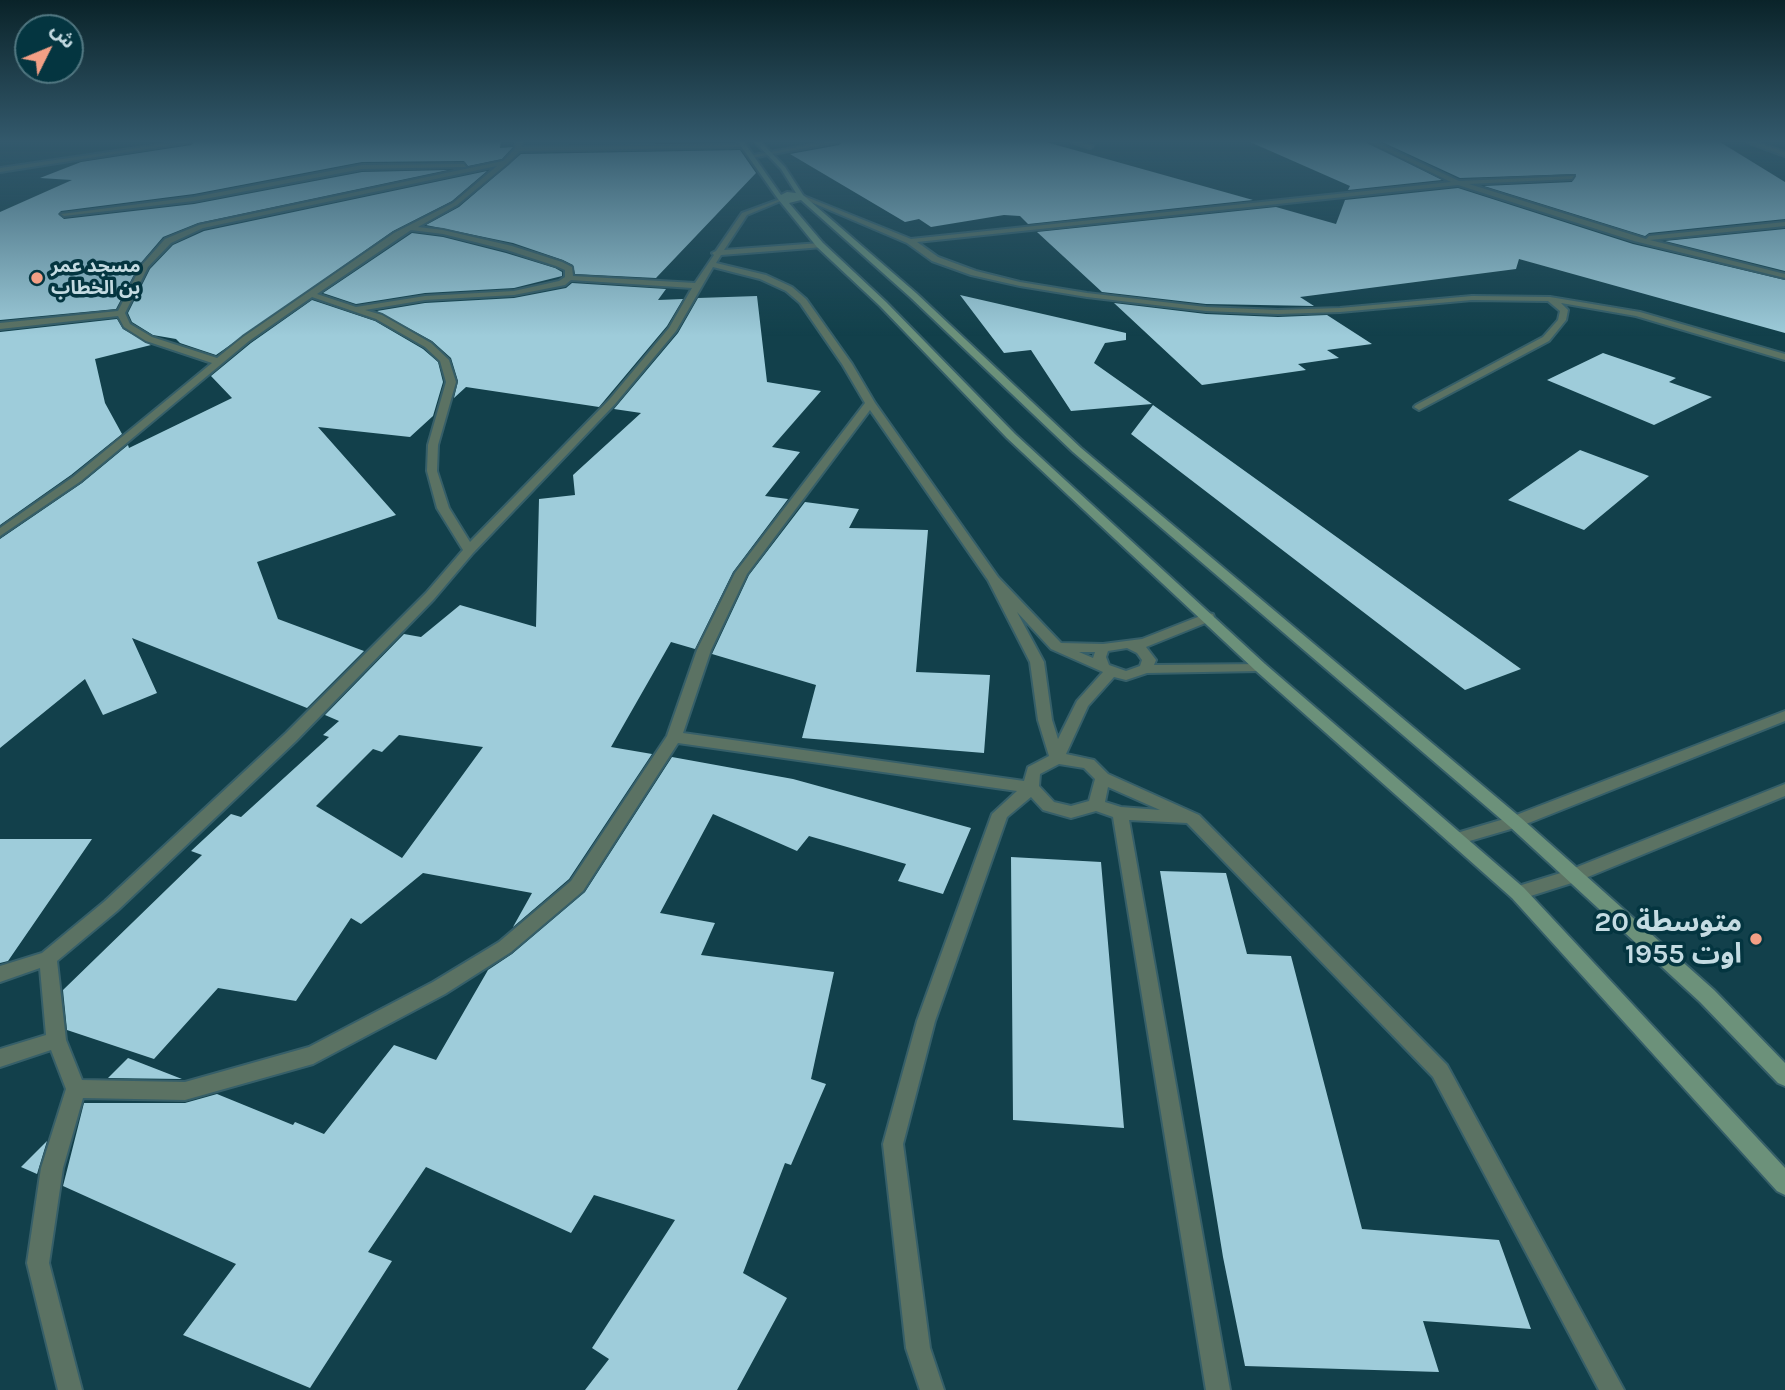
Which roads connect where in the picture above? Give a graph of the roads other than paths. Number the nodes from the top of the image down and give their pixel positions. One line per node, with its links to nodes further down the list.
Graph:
1 (122, 207): 10 (street)
2 (287, 207): 24 (street)
3 (450, 207): 12 (street)
4 (762, 207): 16 (street)
5 (788, 207): 15 (main road)
6 (813, 207): 50 (main road)
7 (826, 207): 14 (street)
8 (1233, 207): 14 (street)
9 (1534, 207): 13 (street)
10 (64, 214)
11 (1785, 224): 13 (street)
12 (410, 228): 18 (street); 20 (street)
13 (1637, 239): 17 (street)
14 (910, 241): 21 (street)
15 (820, 245): 16 (street); 34 (main road)
16 (713, 258): 19 (street); 29 (street)
17 (1785, 276)
18 (569, 278): 19 (street); 23 (street)
19 (697, 286): 32 (street)
20 (313, 295): 23 (street); 27 (street)
21 (1549, 299): 22 (street); 30 (street)
22 (1589, 305): 26 (street); 28 (street)
23 (359, 309): 32 (street)
24 (121, 313): 25 (street); 27 (street)
25 (0, 326)
26 (1785, 357)
27 (219, 362): 31 (street)
28 (1785, 365)
29 (870, 403): 33 (street); 42 (street)
30 (1419, 407)
31 (0, 533)
32 (469, 550): 54 (street)
33 (994, 580): 36 (street); 43 (street)
34 (1208, 617): 35 (street); 38 (main road)
35 (1128, 644): 37 (street); 40 (street)
36 (1056, 646): 37 (street); 39 (street)
37 (1103, 648): 39 (street)
38 (1260, 667): 40 (street); 51 (main road)
39 (1108, 669): 40 (street); 43 (street)
40 (1146, 669)
41 (1785, 716): 50 (street)
42 (674, 737): 45 (street); 59 (street)
43 (1057, 758): 44 (street); 45 (street)
44 (1104, 778): 47 (street); 49 (street)
45 (1031, 788): 47 (street); 62 (street)
46 (1785, 790): 52 (street)
47 (1096, 805): 48 (street)
48 (1121, 813): 49 (street); 63 (street)
49 (1193, 819): 64 (street)
50 (1515, 822): 51 (street); 52 (main road)
51 (1456, 839): 53 (main road)
52 (1572, 876): 53 (street); 58 (main road)
53 (1518, 893): 60 (main road)
54 (48, 958): 55 (street); 56 (street)
55 (0, 974)
56 (56, 1041): 57 (street); 59 (street)
57 (0, 1058)
58 (1785, 1077)
59 (76, 1089): 61 (street)
60 (1785, 1184)
61 (70, 1390)
62 (932, 1390)
63 (1218, 1390)
64 (1612, 1390)

